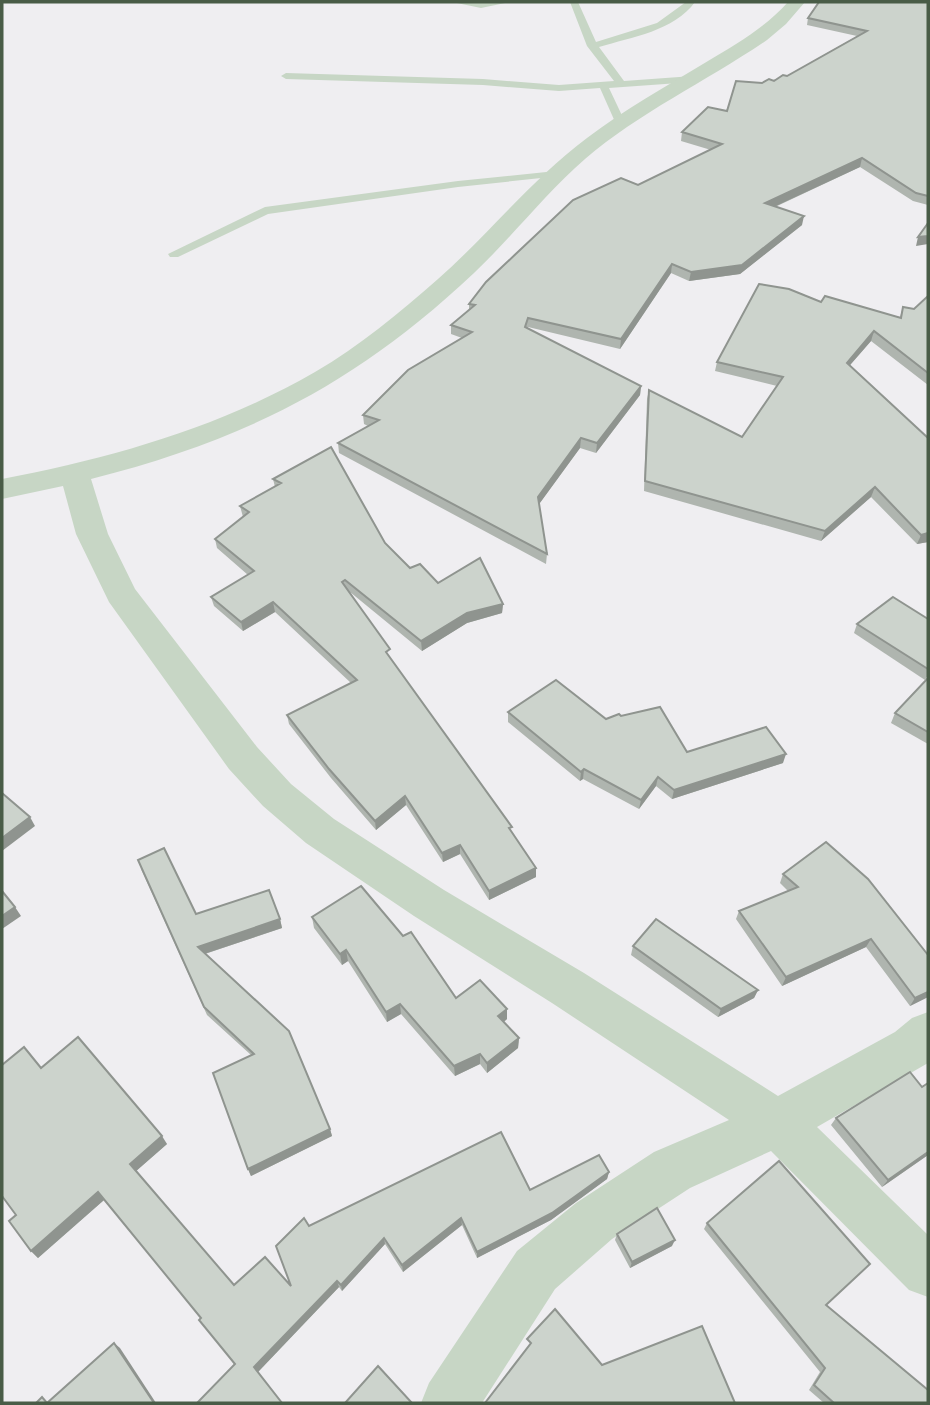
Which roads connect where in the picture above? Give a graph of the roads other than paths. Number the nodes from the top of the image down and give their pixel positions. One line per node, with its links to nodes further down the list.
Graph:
1 (457, 2): 2 (lane)
2 (506, 2)
3 (574, 2): 6 (lane)
4 (691, 2): 6 (lane)
5 (797, 2): 8 (street)
6 (592, 46): 9 (lane)
7 (286, 76): 10 (lane)
8 (693, 79): 9 (lane); 11 (street)
9 (623, 85): 10 (lane)
10 (603, 86): 11 (lane)
11 (621, 124): 12 (street)
12 (556, 174): 13 (lane); 14 (street)
13 (174, 254)
14 (75, 476): 15 (street); 17 (street)
15 (2, 489)
16 (928, 1034): 17 (street)
17 (777, 1123): 18 (street); 19 (street)
18 (928, 1271)
19 (449, 1403)

